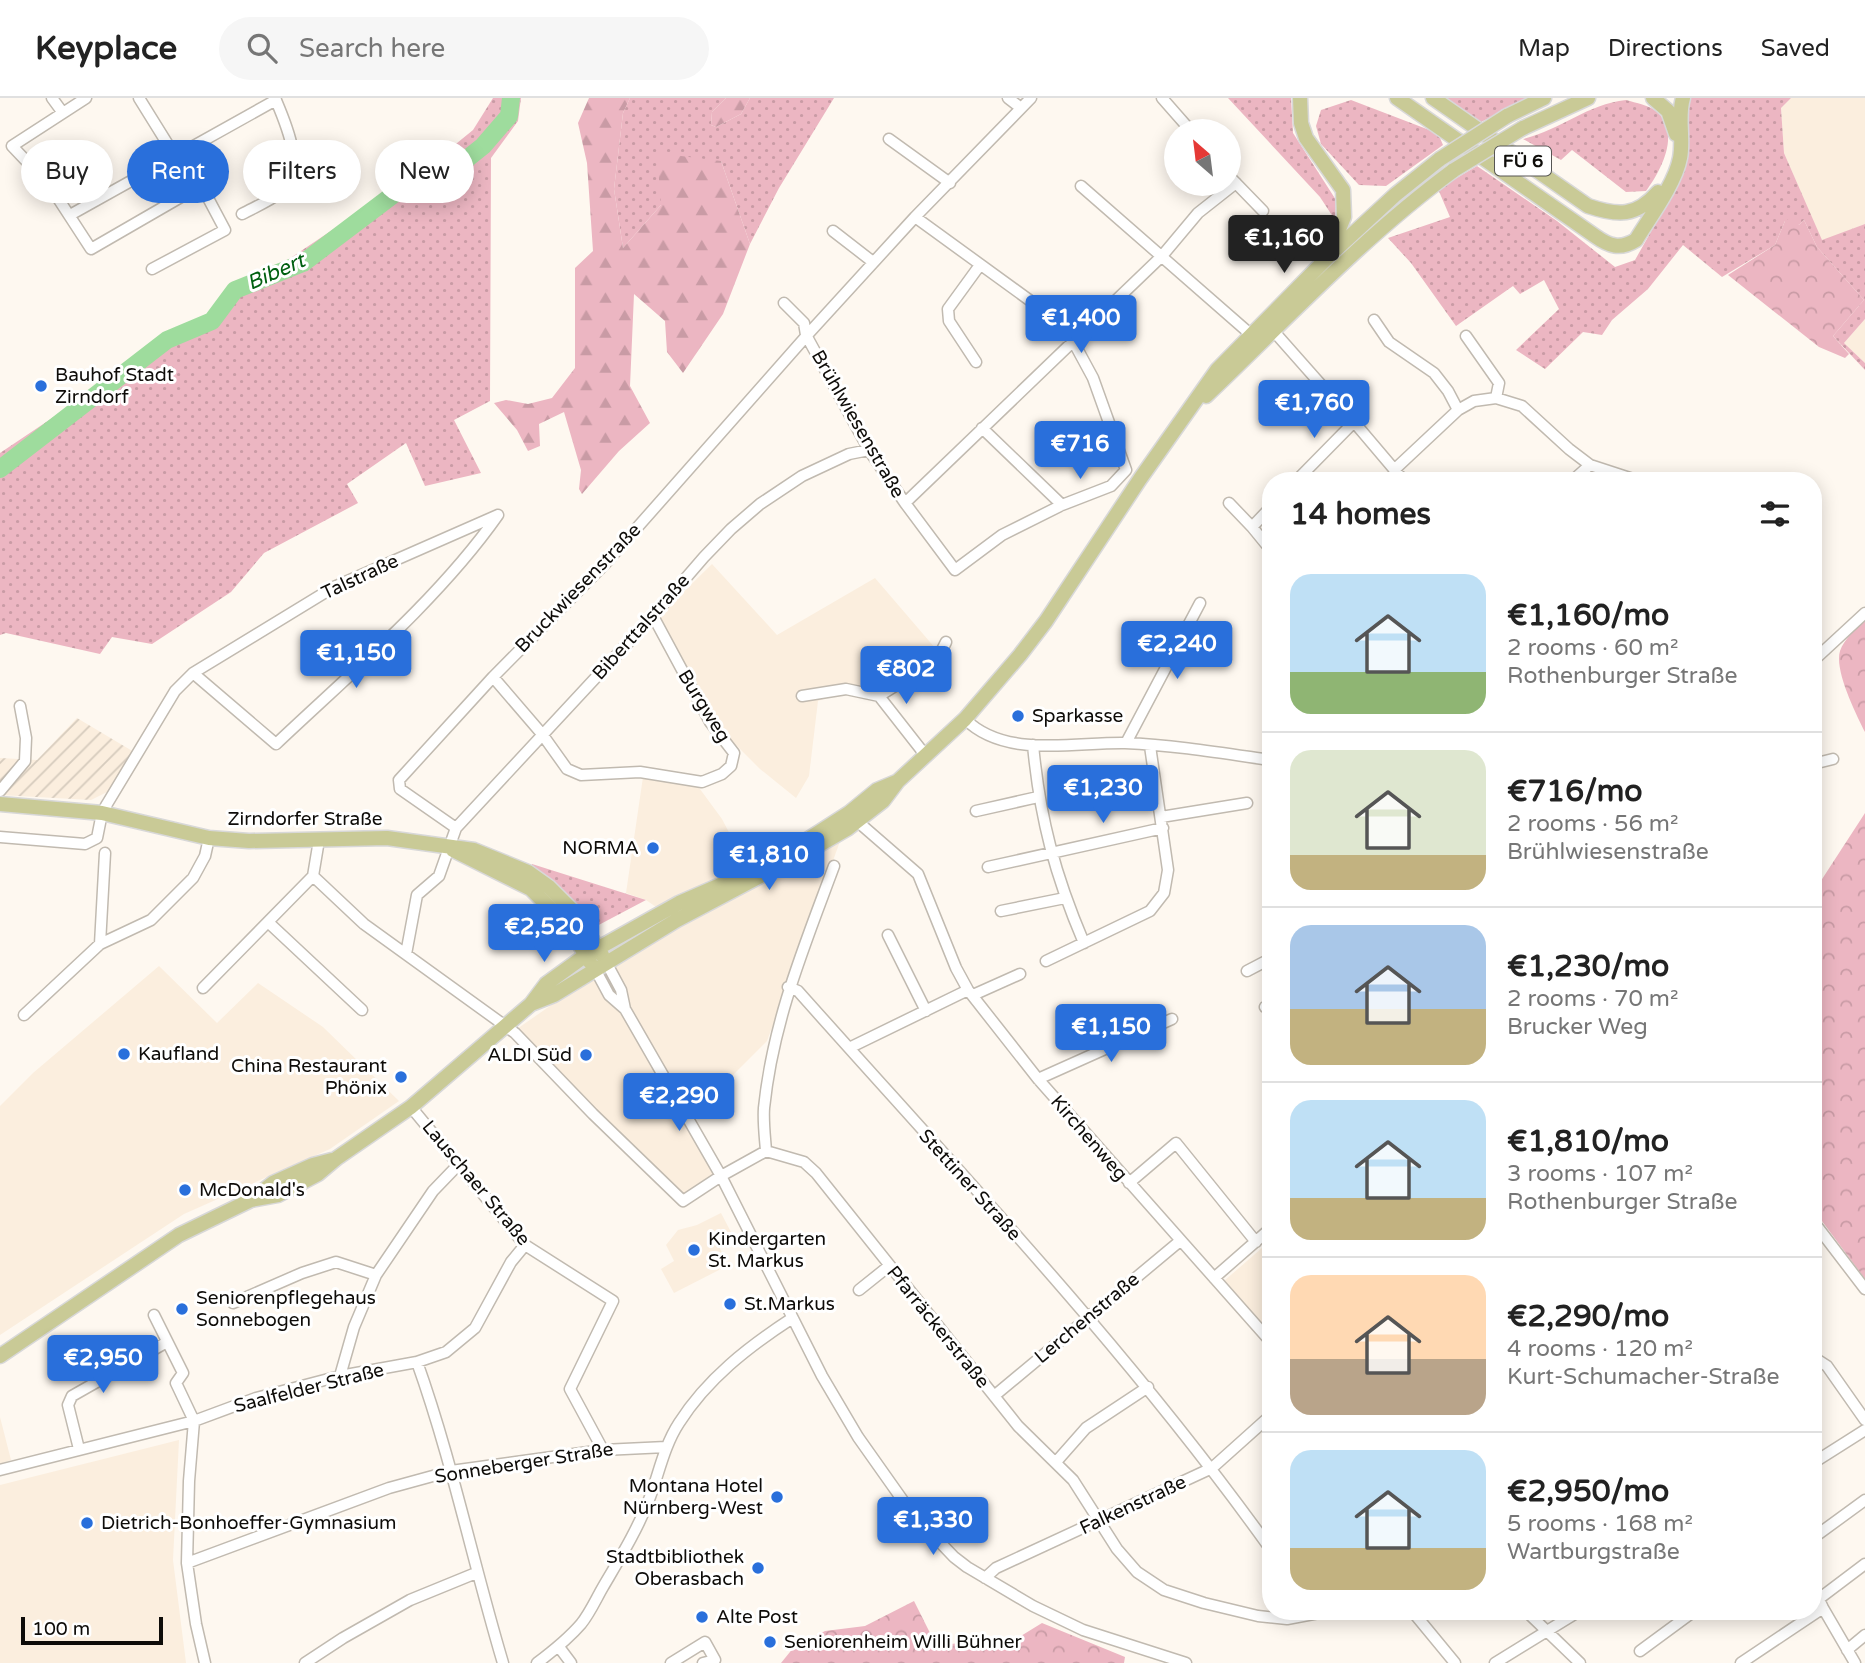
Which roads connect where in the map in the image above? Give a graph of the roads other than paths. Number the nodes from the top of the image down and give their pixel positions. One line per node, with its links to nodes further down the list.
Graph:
1 (52, 98): 16 (street)
2 (86, 98): 16 (street)
3 (139, 98): 19 (street)
4 (1009, 98): 15 (street)
5 (1031, 98): 15 (street, Bruckwiesenstraße)
6 (1162, 98): 17 (street)
7 (1397, 98): 12 (main road, FÜ 6)
8 (1433, 98): 11 (main road, FÜ 6)
9 (1544, 98): 33 (main road, bridge)
10 (1588, 98): 40 (main road, bridge)
11 (1653, 98)
12 (1683, 98)
13 (276, 99): 20 (street); 29 (street)
14 (1301, 99): 33 (main road)
15 (1021, 108): 22 (street, Bruckwiesenstraße)
16 (63, 113): 30 (street)
17 (1180, 119)
18 (889, 139): 22 (street)
19 (165, 140)
20 (203, 140)
21 (127, 183): 30 (street)
22 (950, 183): 31 (street, Bruckwiesenstraße)
23 (1081, 186): 34 (street)
24 (1241, 186): 28 (street)
25 (1215, 196): 34 (street)
26 (170, 203): 30 (street)
27 (210, 203): 37 (street)
28 (1263, 211)
29 (242, 214)
30 (70, 215)
31 (915, 217): 35 (street, Bruckwiesenstraße); 36 (street)
32 (833, 232): 35 (street)
33 (1330, 255): 40 (main road)
34 (1162, 256): 43 (street); 44 (street)
35 (873, 262): 41 (street, Bruckwiesenstraße)
36 (980, 265): 44 (street); 45 (street)
37 (152, 269)
38 (784, 303): 41 (street)
39 (1374, 320): 47 (street)
40 (1268, 326): 43 (main road); 48 (street)
41 (806, 335): 50 (street, Brühlwiesenstraße); 70 (street, Bruckwiesenstraße)
42 (1466, 336): 46 (street)
43 (1255, 339): 74 (main road)
44 (1073, 341): 49 (street); 58 (street, Brühlwiesenstraße)
45 (976, 362)
46 (1496, 398): 47 (street); 51 (street)
47 (1458, 410): 52 (street)
48 (1354, 422): 52 (street); 53 (street)
49 (982, 428): 56 (street); 58 (street)
50 (869, 450): 56 (street, Brühlwiesenstraße); 66 (street, Biberttalstraße)
51 (1590, 465): 54 (street); 55 (street)
52 (1394, 470)
53 (1305, 472)
54 (1582, 472)
55 (1611, 472)
56 (905, 503): 58 (street, Brühlwiesenstraße)
57 (1229, 503): 60 (street)
58 (1062, 505)
59 (1262, 516): 60 (street)
60 (1252, 527): 62 (street)
61 (456, 533): 63 (street); 63 (street, Talstraße); 69 (street, Talstraße)
62 (1262, 540)
63 (474, 549): 69 (street)
64 (1200, 603): 76 (street)
65 (1865, 613): 68 (street)
66 (653, 616): 75 (street, Biberttalstraße); 75 (street, Burgweg)
67 (946, 642): 72 (street)
68 (1822, 649)
69 (192, 673): 89 (street, Talstraße)
70 (493, 677): 75 (street); 92 (street, Bruckwiesenstraße)
71 (802, 696): 72 (street)
72 (879, 696): 79 (street)
73 (20, 706): 84 (street)
74 (965, 719): 77 (street); 79 (main road)
75 (542, 734): 92 (street, Biberttalstraße)
76 (1126, 743): 77 (street); 78 (street)
77 (1032, 745): 85 (street)
78 (1150, 746): 80 (street); 91 (street)
79 (926, 756): 83 (main road)
80 (1262, 759)
81 (1833, 759): 82 (street)
82 (1822, 762)
83 (898, 781): 90 (main road); 108 (main road)
84 (0, 791)
85 (1038, 797): 88 (street); 97 (street)
86 (1247, 803): 91 (street)
87 (0, 804): 89 (main road, Zirndorfer Straße)
88 (975, 811)
89 (102, 813): 93 (street, Talstraße); 94 (main road, Zirndorfer Straße)
90 (857, 821): 112 (main road); 117 (street, Kirchenweg)
91 (1162, 822): 97 (street); 106 (street)
92 (456, 828): 96 (street, Biberttalstraße)
93 (0, 836)
94 (209, 838): 95 (main road, Zirndorfer Straße); 107 (street)
95 (319, 840): 96 (main road, Zirndorfer Straße); 101 (street)
96 (449, 847): 108 (main road, Zirndorfer Straße); 109 (street, Biberttalstraße)
97 (1051, 852): 100 (street); 102 (street)
98 (105, 853): 107 (street)
99 (834, 866): 115 (street)
100 (988, 867)
101 (313, 876): 104 (street); 109 (street)
102 (1065, 898): 103 (street); 106 (street)
103 (1001, 911)
104 (270, 923): 116 (street); 119 (street)
105 (888, 935): 120 (street)
106 (1084, 943): 110 (street)
107 (100, 944): 121 (street)
108 (593, 952): 112 (main road, Zirndorfer Straße); 118 (main road)
109 (406, 954): 123 (street)
110 (1046, 961)
111 (1262, 963): 113 (street)
112 (600, 966): 118 (main road); 129 (street)
113 (1247, 971)
114 (1020, 974): 117 (street)
115 (788, 987): 124 (street, Stettiner Straße); 127 (street)
116 (203, 988)
117 (971, 993): 120 (street); 125 (street, Kirchenweg)
118 (531, 1004): 123 (main road)
119 (362, 1010)
120 (926, 1011): 124 (street)
121 (24, 1015)
122 (1172, 1019): 125 (street)
123 (504, 1025): 126 (main road); 129 (street)
124 (849, 1048): 143 (street, Stettiner Straße)
125 (1038, 1079): 130 (street, Kirchenweg)
126 (411, 1107): 128 (street, Lauschaer Straße); 147 (main road)
127 (766, 1151): 129 (street); 136 (street, Pfarräckerstraße)
128 (459, 1164): 135 (street, Lauschaer Straße); 137 (street)
129 (721, 1176): 144 (street)
130 (1129, 1183): 133 (street, Kirchenweg); 134 (street)
131 (1822, 1233): 139 (street)
132 (1262, 1236): 134 (street)
133 (1180, 1241): 138 (street, Kirchenweg); 143 (street, Lerchenstraße)
134 (1256, 1242): 138 (street)
135 (525, 1245): 148 (street, Saalfelder Straße); 159 (street, Lauschaer Straße)
136 (889, 1266): 140 (street); 152 (street, Pfarräckerstraße)
137 (376, 1275): 141 (street); 150 (street)
138 (1214, 1278): 145 (street, Kirchenweg)
139 (1865, 1289)
140 (859, 1290)
141 (233, 1303)
142 (154, 1315): 146 (street)
143 (1088, 1317): 151 (street, Stettiner Straße); 152 (street, Lerchenstraße)
144 (792, 1319): 157 (street); 172 (street)
145 (1262, 1332)
146 (167, 1342): 154 (street); 158 (street)
147 (0, 1356)
148 (417, 1362): 150 (street, Saalfelder Straße); 164 (street)
149 (1822, 1363): 153 (street)
150 (340, 1376): 154 (street, Saalfelder Straße)
151 (1148, 1387): 161 (street); 162 (street, Stettiner Straße)
152 (994, 1396): 161 (street, Pfarräckerstraße)
153 (1865, 1420)
154 (194, 1422): 158 (street, Saalfelder Straße); 169 (street)
155 (1262, 1423): 162 (street, Falkenstraße)
156 (1865, 1430): 160 (street)
157 (666, 1447): 159 (street, Sonneberger Straße); 183 (street)
158 (79, 1449): 163 (street, Saalfelder Straße)
159 (603, 1450): 164 (street, Sonneberger Straße)
160 (1822, 1457)
161 (1056, 1462): 166 (street, Pfarräckerstraße)
162 (1212, 1468): 166 (street, Falkenstraße); 168 (street, Stettiner Straße)
163 (0, 1470)
164 (451, 1471): 169 (street, Sonneberger Straße); 171 (street)
165 (1865, 1500): 167 (street)
166 (1100, 1520): 172 (street, Falkenstraße); 175 (street, Pfarräckerstraße)
167 (1822, 1531)
168 (1262, 1537)
169 (187, 1563): 187 (street)
170 (1865, 1564): 173 (street)
171 (476, 1573): 188 (street); 189 (street)
172 (985, 1578): 193 (street)
173 (1822, 1602)
174 (1822, 1605): 185 (street)
175 (1262, 1616)
176 (1420, 1620): 194 (street)
177 (1535, 1620): 181 (street)
178 (1565, 1620): 181 (street)
179 (1682, 1620): 184 (street)
180 (1798, 1620): 197 (street)
181 (1546, 1632): 195 (street); 196 (street)
182 (1865, 1636): 185 (street)
183 (559, 1647): 190 (street); 191 (street)
184 (1640, 1651)
185 (1848, 1658)
186 (678, 1662): 192 (street)
187 (205, 1663)
188 (305, 1663)
189 (503, 1663)
190 (537, 1663)
191 (570, 1663)
192 (703, 1663)
193 (1186, 1663)
194 (1455, 1663)
195 (1495, 1663)
196 (1580, 1663)
197 (1741, 1663)

